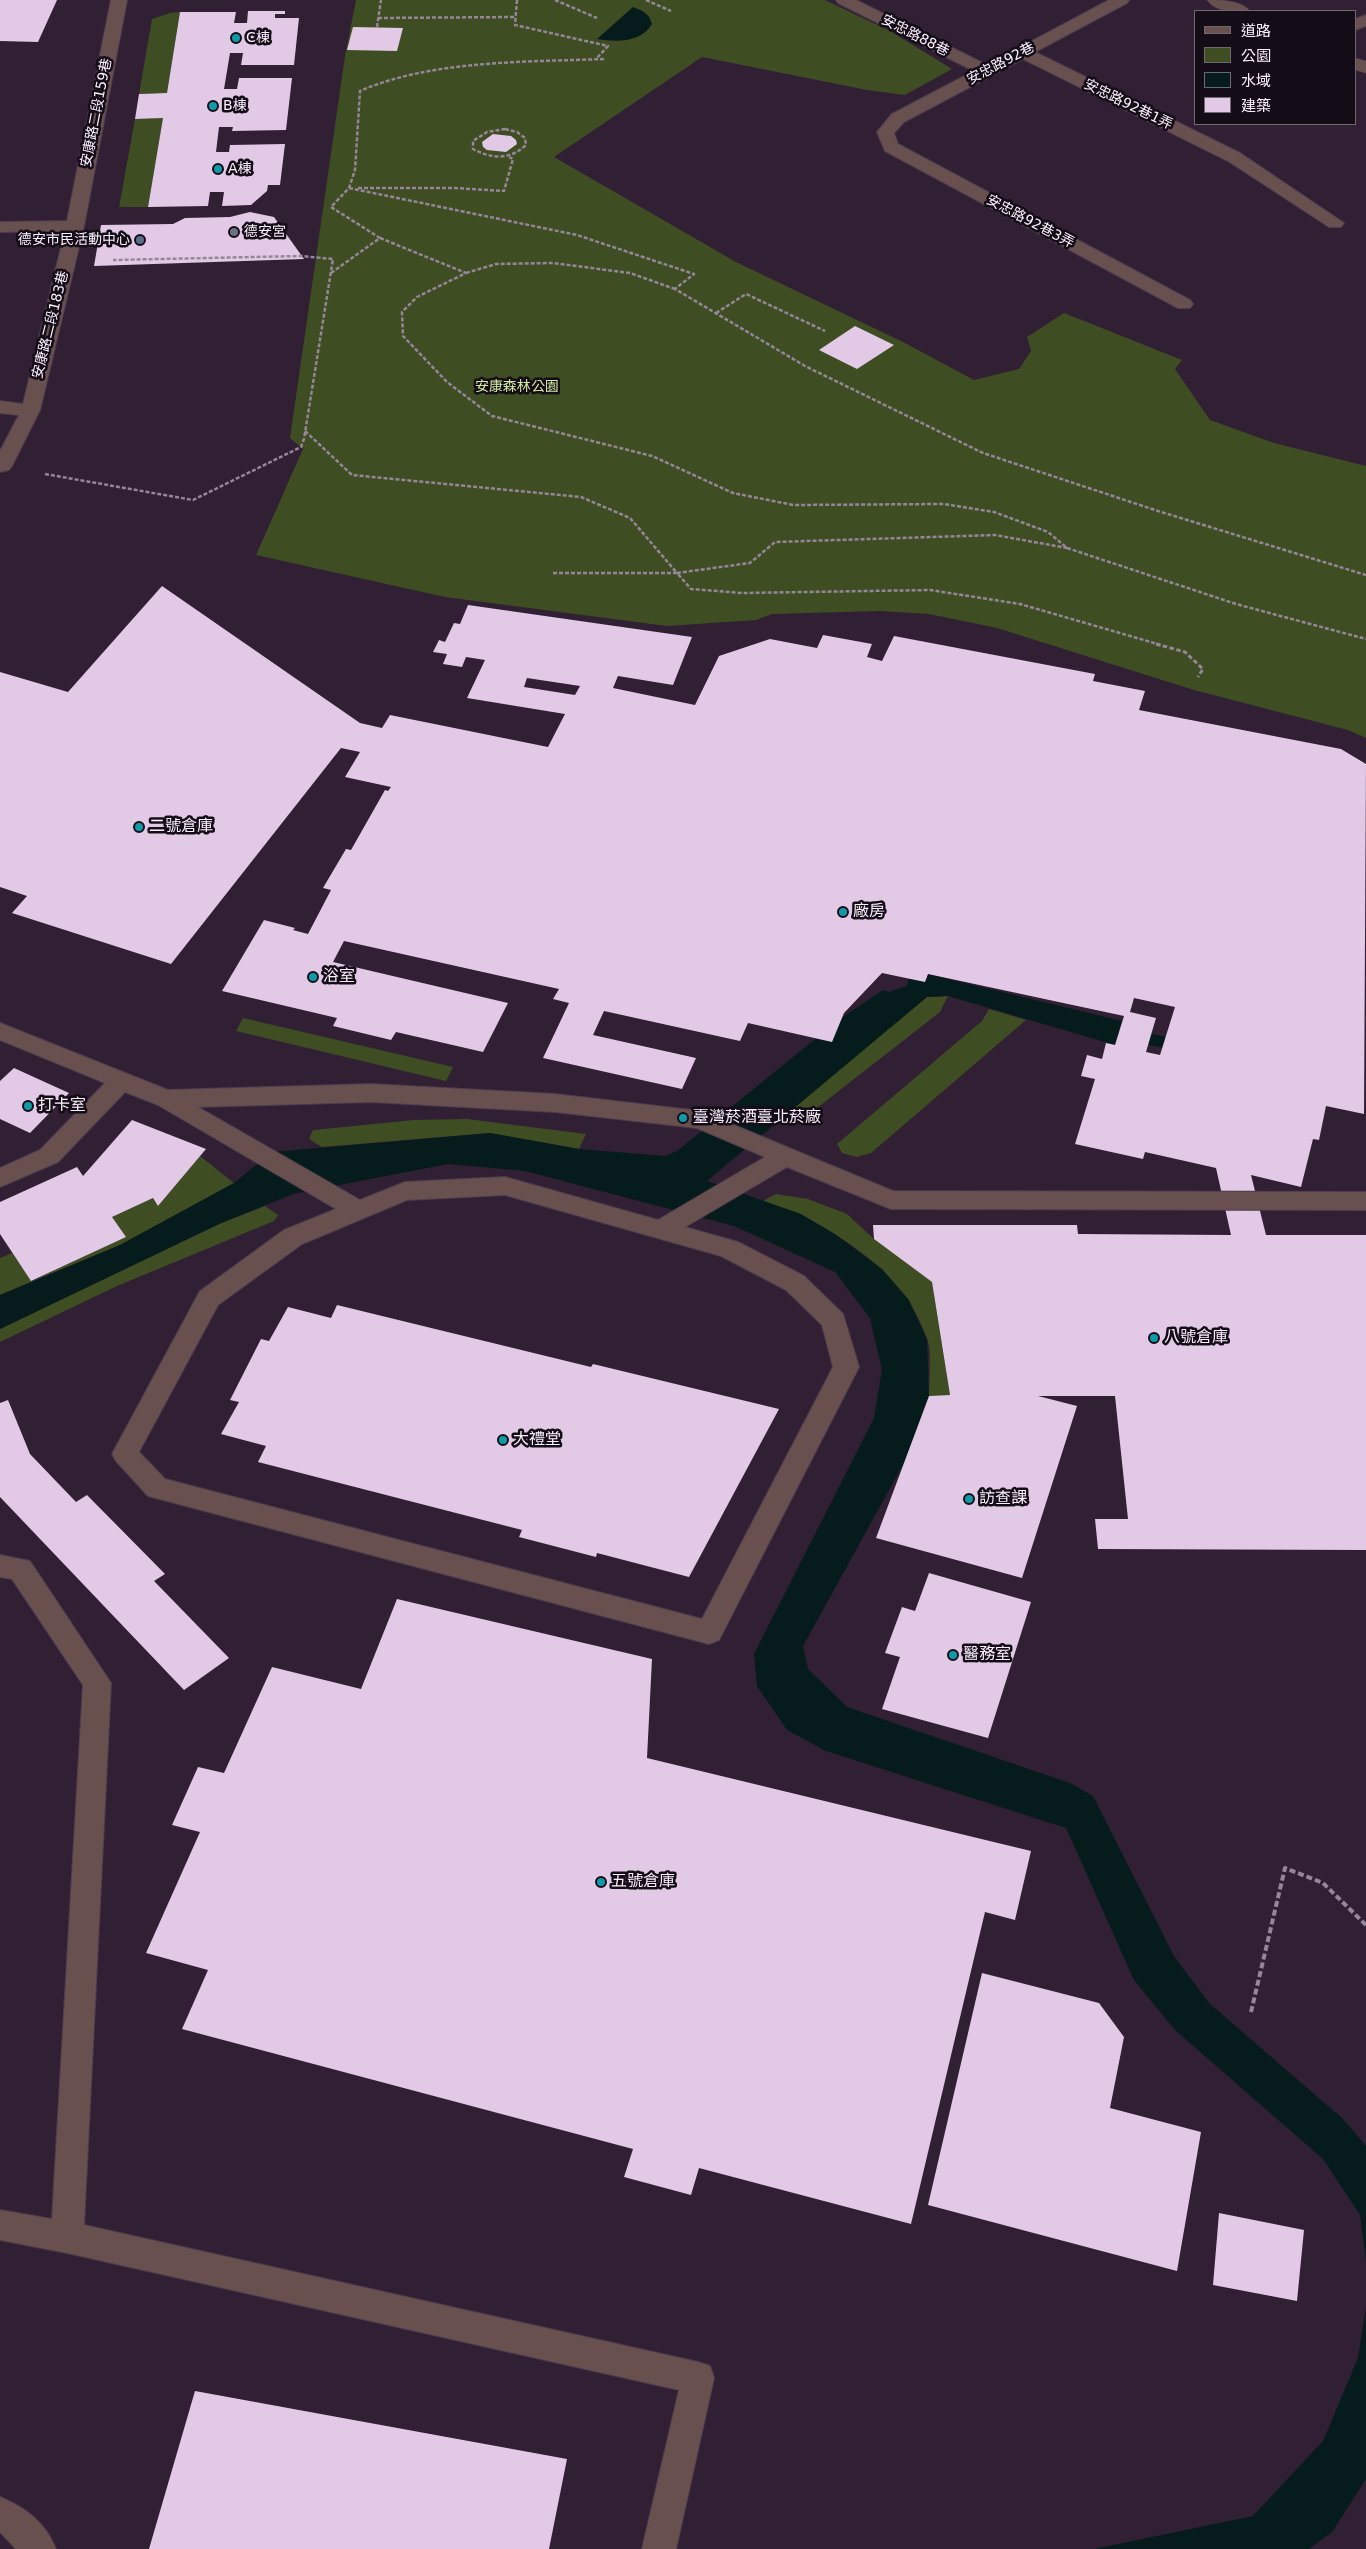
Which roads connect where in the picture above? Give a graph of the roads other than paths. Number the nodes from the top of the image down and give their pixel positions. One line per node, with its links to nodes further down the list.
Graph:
1 (120, 0): 10 (lane, 安康路二段159巷)
2 (844, 0): 7 (lane, 安忠路88巷)
3 (1121, 0): 6 (lane, 安忠路92巷)
4 (1216, 0): 5 (street)
5 (1239, 10)
6 (1022, 52): 7 (lane, 安忠路92巷); 9 (lane, 安忠路92巷1弄)
7 (987, 71): 8 (lane, 安忠路92巷)
8 (886, 132): 12 (lane, 安忠路92巷3弄)
9 (1335, 223)
10 (75, 226): 11 (lane); 14 (lane, 安康路二段183巷)
11 (0, 227)
12 (1184, 304)
13 (0, 406): 14 (lane)
14 (31, 410): 15 (lane, 安康路二段183巷)
15 (1, 466)
16 (0, 1031): 17 (lane)
17 (121, 1081): 18 (lane); 20 (lane)
18 (166, 1099): 19 (lane); 22 (lane)
19 (786, 1156): 21 (lane); 23 (lane)
20 (0, 1178)
21 (1366, 1201)
22 (358, 1210): 23 (lane); 23 (lane)
23 (670, 1224)
24 (0, 1566): 26 (lane)
25 (0, 2225): 26 (lane)
26 (67, 2236): 29 (lane)
27 (0, 2514): 28 (lane)
28 (39, 2549)
29 (658, 2549)

